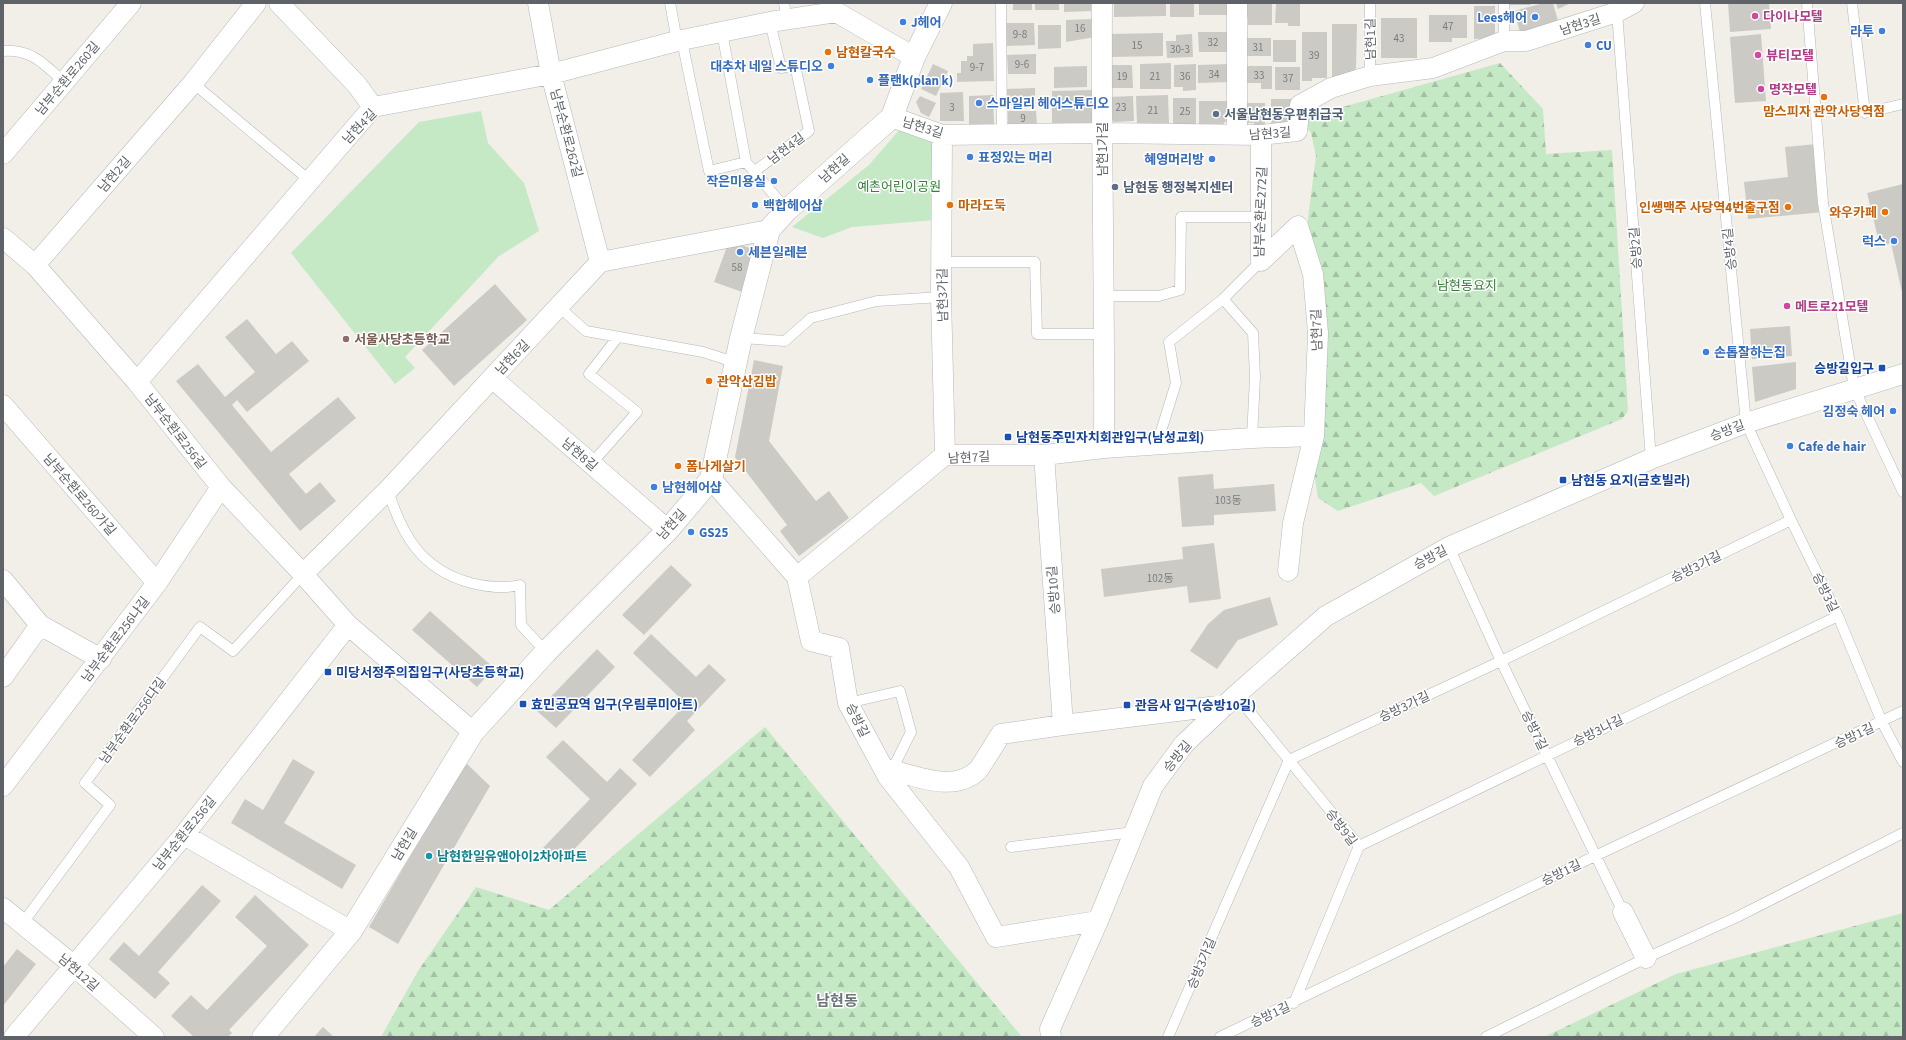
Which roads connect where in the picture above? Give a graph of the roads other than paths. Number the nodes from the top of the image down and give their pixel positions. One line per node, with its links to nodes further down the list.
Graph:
1 (131, 3): 25 (street, 남부순환로260길)
2 (256, 3): 26 (street, 남현2길)
3 (279, 3): 28 (street)
4 (538, 3): 23 (street, 남부순환로262길)
5 (670, 3): 19 (lane)
6 (941, 3): 22 (street, 남현길)
7 (1001, 3): 33 (lane)
8 (1102, 3): 30 (street, 남현1가길)
9 (1236, 3): 31 (street)
10 (1370, 3): 24 (lane, 남현1길)
11 (1504, 3): 20 (lane)
12 (1705, 3): 60 (lane, 승방4길)
13 (1807, 3): 58 (lane)
14 (1852, 3): 27 (lane)
15 (835, 8): 17 (street, 남현4길); 22 (street, 남현4길)
16 (1625, 8): 20 (street, 남현3길); 67 (lane, 승방2길)
17 (780, 14): 18 (street, 남현4길); 37 (lane, 남현4길)
18 (722, 32): 19 (street, 남현4길); 36 (lane, 남현4길)
19 (680, 41): 23 (street, 남현4길); 36 (lane, 남현4길)
20 (1504, 41): 24 (street, 남현3길)
21 (3, 51): 25 (lane)
22 (914, 57): 29 (street, 남현길)
23 (551, 74): 28 (street, 남현4길); 44 (street, 남부순환로262길)
24 (1370, 76): 34 (street, 남현3길)
25 (64, 82): 35 (street, 남부순환로260길)
26 (193, 83): 38 (lane); 46 (street, 남현2길)
27 (1903, 104)
28 (373, 107): 38 (street, 남현4길)
29 (892, 117): 32 (street, 남현3길); 39 (street, 남현길)
30 (1101, 133): 31 (street, 남현3길); 33 (street, 남현3길); 47 (street, 남현1가길)
31 (1237, 134): 34 (street, 남현3길)
32 (942, 135): 33 (street, 남현3길); 45 (street, 남현3가길)
33 (1002, 135)
34 (1261, 135): 40 (street, 남부순환로272길)
35 (3, 154)
36 (746, 162): 37 (lane, 남현4길)
37 (755, 171): 39 (lane, 남현4길)
38 (309, 180): 57 (street, 남현4길)
39 (787, 210): 41 (street, 남현길)
40 (1261, 218): 43 (street, 남부순환로272길); 47 (lane)
41 (769, 230): 44 (street); 53 (street, 남현길)
42 (3, 238): 46 (street, 남부순환로256길)
43 (1261, 261): 49 (lane, 남부순환로272길); 61 (street, 남현7길)
44 (600, 262): 50 (street, 남현6길)
45 (941, 262): 48 (street, 남현3가길); 51 (lane)
46 (34, 265): 57 (street, 남부순환로256길)
47 (1103, 296): 51 (street, 남현1가길)
48 (941, 297): 53 (lane); 65 (street, 남현3가길)
49 (1223, 299): 62 (lane); 63 (lane, 남부순환로272길)
50 (560, 308): 52 (lane); 56 (street, 남현6길)
51 (1104, 334): 64 (street, 남현1가길)
52 (618, 337): 54 (lane); 68 (lane)
53 (741, 338): 54 (street, 남현길)
54 (737, 363): 69 (street, 남현길)
55 (1903, 374): 58 (street, 승방길)
56 (492, 378): 68 (street, 남현8길); 71 (street, 남현6길)
57 (137, 382): 70 (street, 남부순환로256길)
58 (1854, 388): 60 (street, 승방길); 72 (lane)
59 (3, 405): 80 (street, 남부순환로260가길)
60 (1746, 423): 67 (street, 승방길); 73 (lane, 승방3길)
61 (1314, 436): 62 (street, 남현7길); 76 (street, 남현7길)
62 (1252, 438): 63 (street, 남현7길)
63 (1157, 444): 64 (street, 남현7길)
64 (1104, 448): 66 (street, 남현7길)
65 (945, 455): 66 (street, 남현7길); 78 (street, 남현7길)
66 (1044, 455): 92 (street, 승방10길)
67 (1652, 459): 75 (street, 승방길)
68 (591, 464): 74 (street, 남현8길)
69 (711, 479): 74 (street, 남현길); 78 (street)
70 (220, 487): 77 (street, 남부순환로256길); 80 (street, 남부순환로256나길)
71 (388, 490): 77 (street, 남현6길); 84 (lane)
72 (1903, 492)
73 (1791, 520): 81 (lane, 승방3길); 86 (lane, 승방3가길)
74 (668, 530): 84 (street, 남현길)
75 (1449, 547): 86 (lane, 승방7길); 88 (street, 승방길)
76 (1288, 571)
77 (303, 574): 83 (street, 남부순환로256길); 108 (lane, 남부순환로256다길)
78 (797, 578): 89 (street, 승방길)
79 (3, 580): 82 (street)
80 (157, 583): 85 (street, 남부순환로256나길)
81 (1838, 616): 91 (lane, 승방3길); 94 (lane, 승방3나길)
82 (40, 625): 85 (street); 87 (street)
83 (348, 625): 93 (street, 남부순환로256길); 101 (street, 남부순환로256길)
84 (546, 652): 93 (street, 남현길)
85 (100, 659): 98 (street, 남부순환로256나길)
86 (1502, 660): 94 (lane, 승방7길); 95 (lane, 승방3가길)
87 (3, 677)
88 (1231, 700): 92 (street); 95 (lane, 승방9길); 99 (street, 승방길)
89 (848, 703): 97 (street, 승방길); 97 (lane)
90 (1903, 711): 91 (lane, 승방1길)
91 (1882, 722): 96 (lane, 승방3길); 104 (lane, 승방1길)
92 (1063, 725): 97 (street)
93 (472, 732): 109 (street, 남현길)
94 (1547, 755): 102 (lane, 승방3나길); 104 (lane, 승방7길)
95 (1289, 760): 102 (lane, 승방9길); 117 (lane, 승방3가길)
96 (1903, 762)
97 (890, 773): 107 (street, 승방길)
98 (3, 786)
99 (1134, 832): 103 (lane); 107 (street, 승방길)
100 (1903, 833): 110 (lane)
101 (184, 835): 109 (street); 111 (street, 남부순환로256길)
102 (1359, 846): 112 (lane, 승방9길)
103 (1011, 847)
104 (1595, 856): 106 (lane, 승방7길); 112 (lane, 승방1길)
105 (3, 908): 108 (street, 남현12길)
106 (1623, 912): 110 (street)
107 (1098, 921): 116 (street, 승방길)
108 (22, 924): 111 (street, 남현12길)
109 (351, 931): 115 (street, 남현길)
110 (1646, 958): 119 (lane)
111 (73, 965): 113 (street, 남부순환로256길); 114 (street, 남현12길)
112 (1294, 1002): 118 (lane, 승방1길)
113 (14, 1037)
114 (154, 1037)
115 (263, 1037)
116 (1050, 1037)
117 (1168, 1037)
118 (1220, 1037)
119 (1486, 1037)

